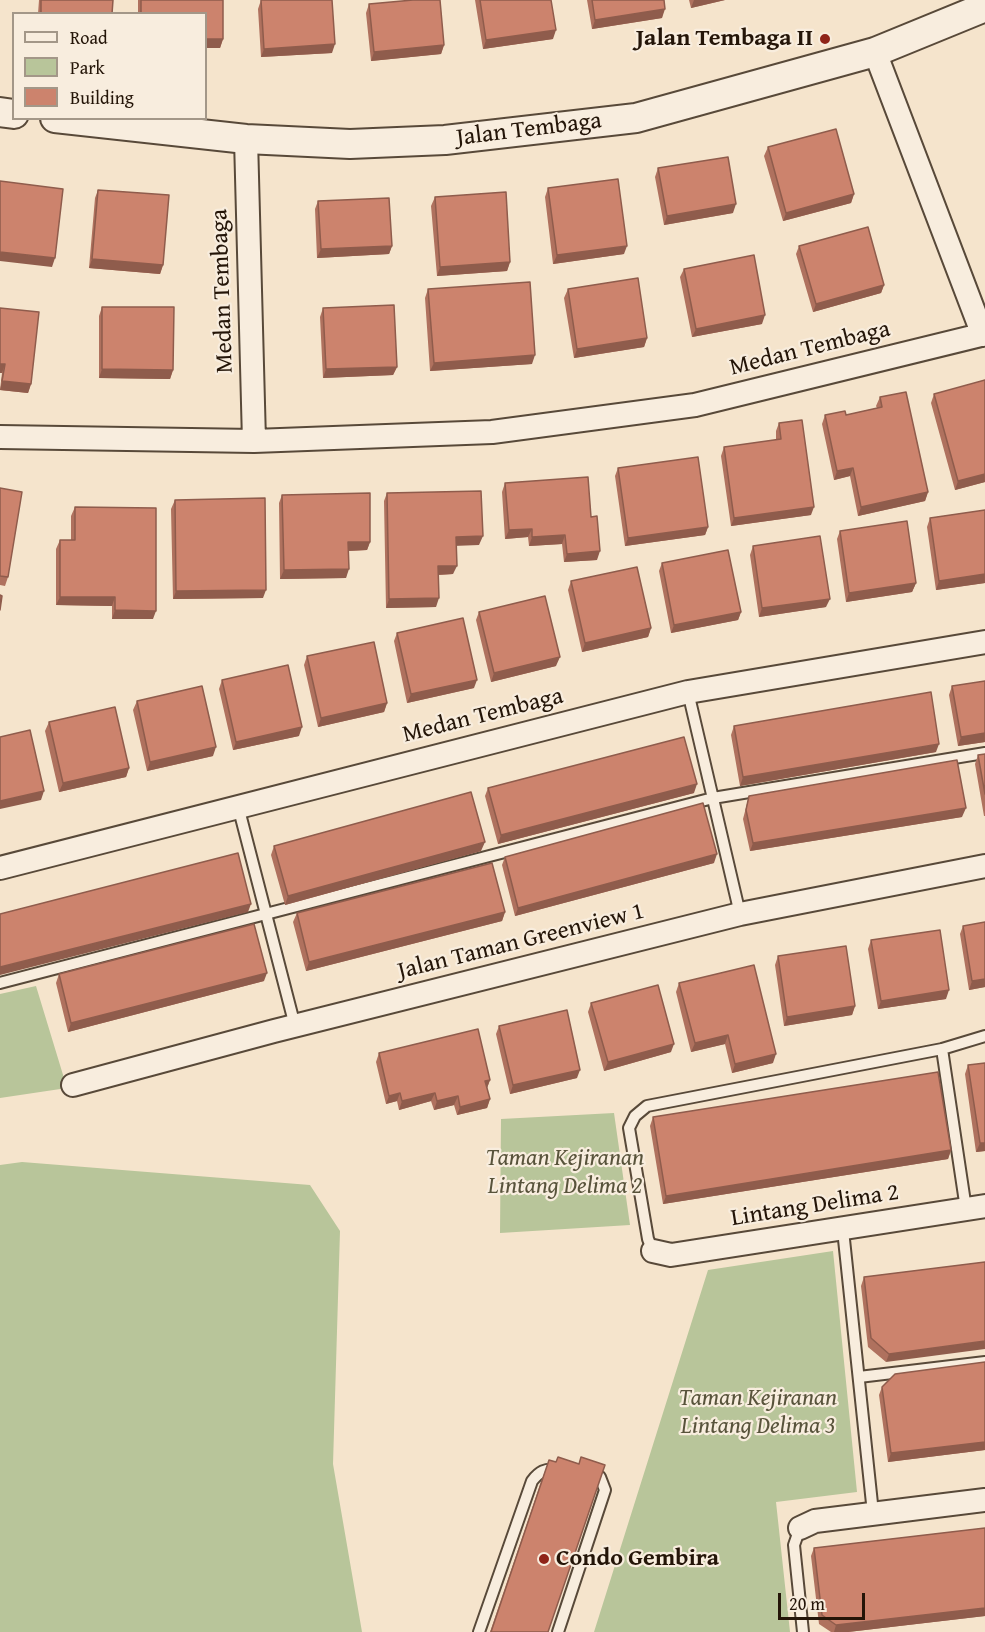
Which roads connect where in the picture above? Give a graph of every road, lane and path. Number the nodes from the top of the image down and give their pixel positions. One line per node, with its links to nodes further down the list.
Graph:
1 (985, 7): 2 (street, Jalan Tembaga)
2 (876, 52): 4 (street, Jalan Tembaga); 5 (street, Medan Tembaga)
3 (73, 120): 4 (street, Jalan Tembaga)
4 (246, 139): 7 (street, Medan Tembaga)
5 (984, 334): 7 (street, Medan Tembaga)
6 (0, 436): 7 (street, Medan Tembaga)
7 (255, 441)
8 (985, 642): 9 (street, Medan Tembaga)
9 (688, 692): 11 (lane); 12 (street, Medan Tembaga)
10 (985, 753): 11 (lane)
11 (712, 798): 15 (lane); 16 (lane)
12 (238, 806): 14 (street, Medan Tembaga); 15 (lane)
13 (985, 866): 16 (street, Jalan Taman Greenview 1)
14 (0, 868)
15 (265, 914): 17 (lane); 18 (lane)
16 (740, 914): 18 (street, Jalan Taman Greenview 1)
17 (0, 983)
18 (295, 1026): 21 (street, Jalan Taman Greenview 1)
19 (985, 1035): 20 (lane)
20 (942, 1049): 22 (lane); 24 (lane)
21 (73, 1085)
22 (976, 1208): 23 (street, Lintang Delima 2)
23 (843, 1230): 24 (street, Lintang Delima 2); 26 (lane)
24 (653, 1251)
25 (985, 1362): 26 (lane)
26 (859, 1377): 28 (lane)
27 (985, 1500): 28 (street)
28 (873, 1513): 29 (street)
29 (800, 1528): 32 (lane)
30 (479, 1632): 31 (lane)
31 (558, 1632)
32 (803, 1632)

